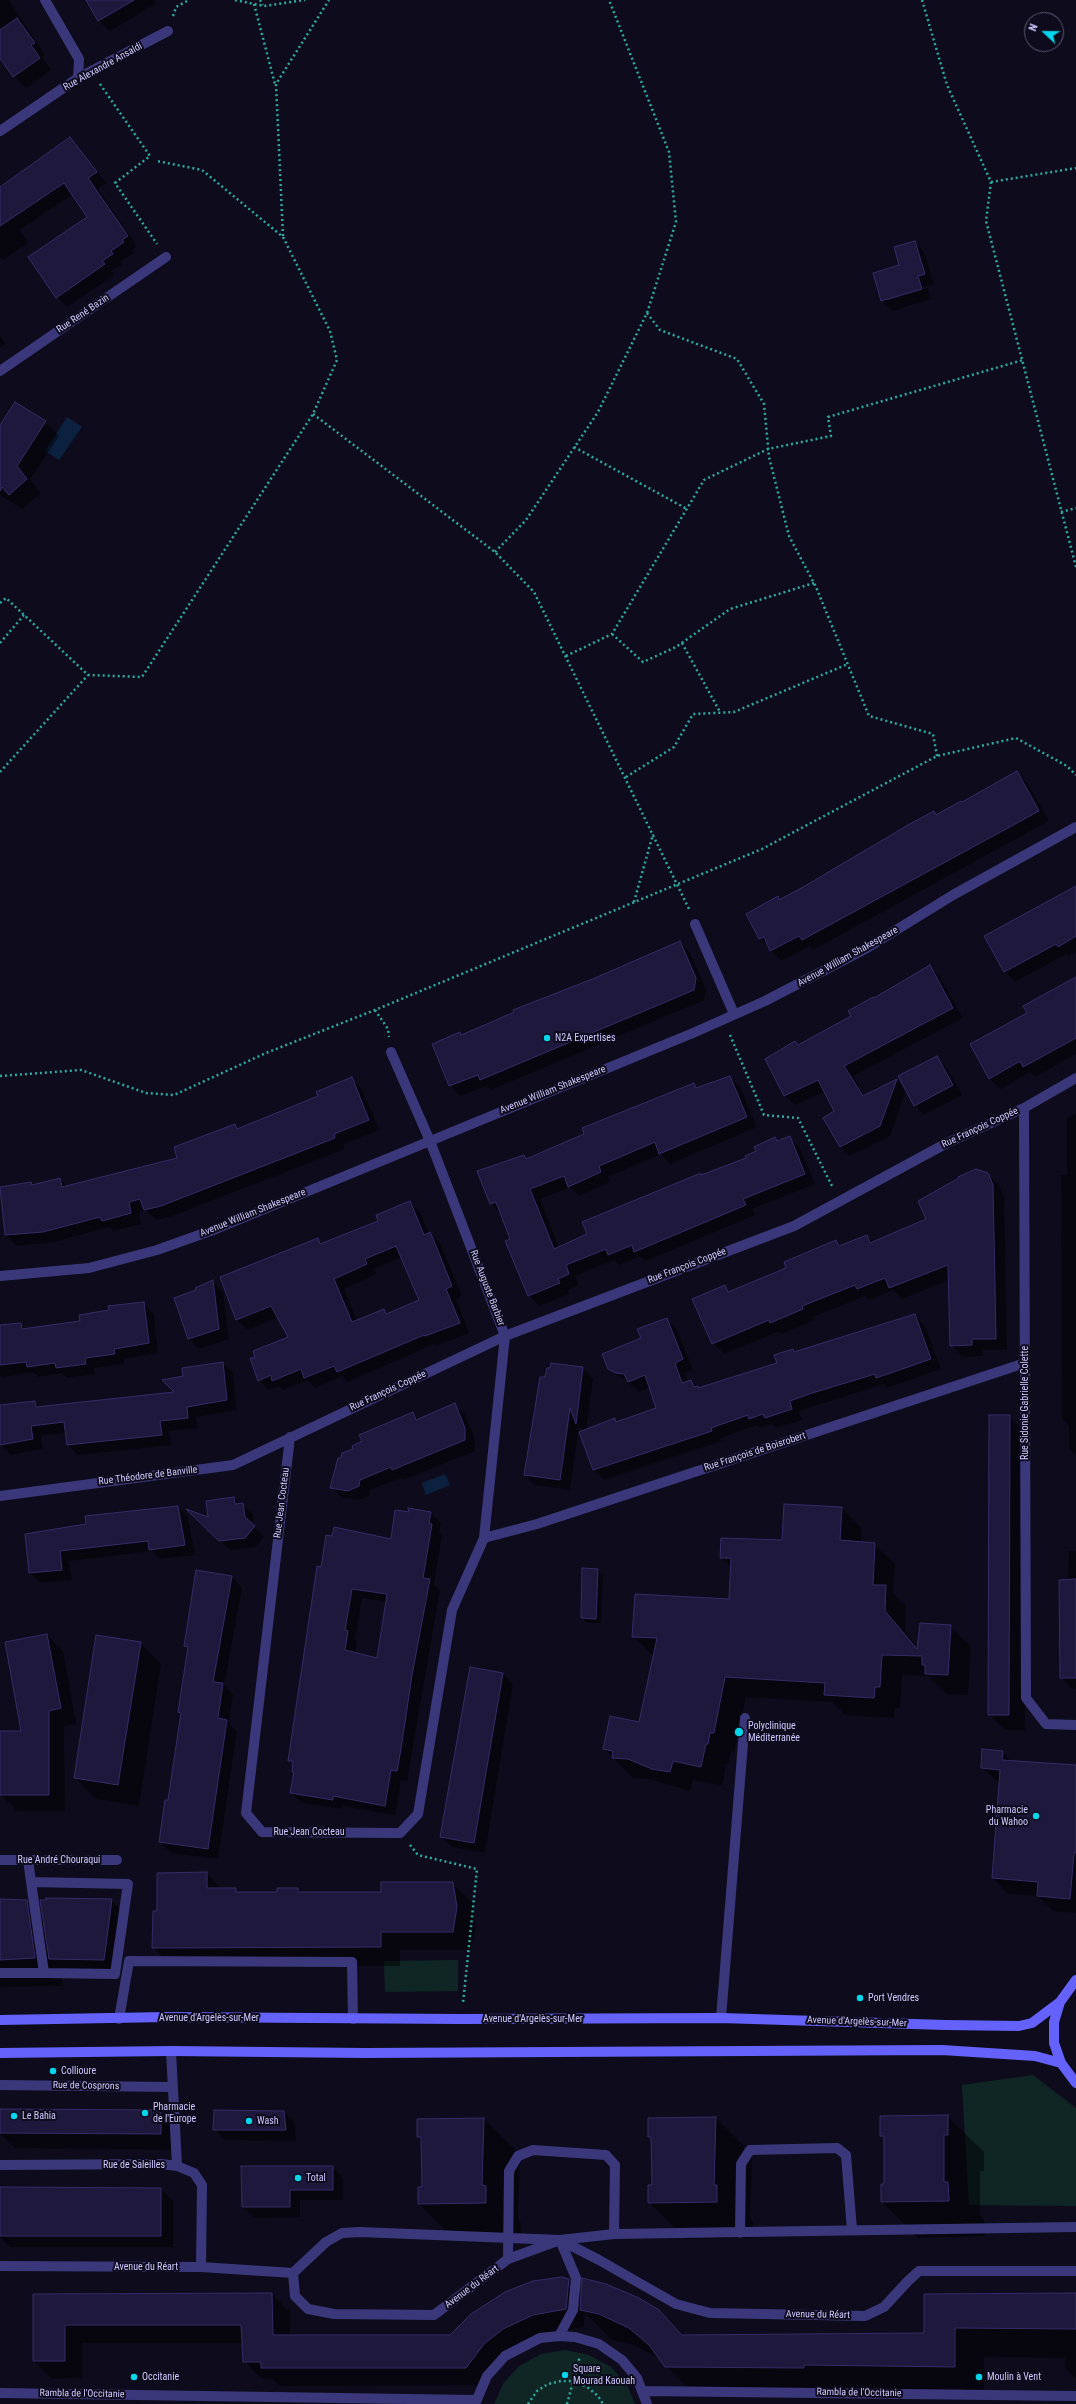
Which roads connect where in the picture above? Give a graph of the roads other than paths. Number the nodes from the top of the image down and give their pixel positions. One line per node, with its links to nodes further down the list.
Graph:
1 (45, 0): 3 (street)
2 (168, 31): 3 (street, Rue Alexandre Ansaldi)
3 (78, 78): 4 (street, Rue Alexandre Ansaldi)
4 (0, 131)
5 (166, 257): 6 (street, Rue René Bazin)
6 (0, 371)
7 (1076, 827): 9 (street, Avenue William Shakespeare)
8 (695, 924): 9 (street)
9 (734, 1014): 13 (street, Avenue William Shakespeare)
10 (391, 1052): 13 (street, Rue Auguste Barbier)
11 (1076, 1078): 12 (street, Rue François Coppée)
12 (1024, 1108): 15 (street, Rue François Coppée); 16 (street, Rue Sidonie Gabrielle Colette)
13 (430, 1141): 14 (street, Avenue William Shakespeare); 15 (street, Rue Auguste Barbier)
14 (0, 1276)
15 (505, 1336): 17 (street, Rue François Coppée); 19 (street, Rue Auguste Barbier)
16 (1025, 1363): 19 (street, Rue François de Boisrobert); 21 (street, Rue Sidonie Gabrielle Colette)
17 (290, 1437): 18 (street, Rue Théodore de Banville); 19 (street, Rue Jean Cocteau)
18 (0, 1496)
19 (484, 1538)
20 (745, 1718): 30 (street)
21 (1076, 1725)
22 (0, 1860): 23 (street, Rue André Chouraqui)
23 (28, 1860): 24 (street, Rue André Chouraqui); 25 (street)
24 (117, 1860)
25 (31, 1882): 27 (street); 27 (street)
26 (0, 1973): 27 (street)
27 (44, 1973)
28 (1076, 1980): 29 (main road)
29 (1060, 2002): 30 (main road, Avenue d'Argelès-sur-Mer); 36 (main road)
30 (721, 2018): 32 (main road, Avenue d'Argelès-sur-Mer)
31 (120, 2019): 32 (main road, Avenue d'Argelès-sur-Mer); 32 (street); 33 (main road, Avenue d'Argelès-sur-Mer)
32 (353, 2019)
33 (0, 2020)
34 (171, 2051): 35 (main road); 36 (main road); 39 (street)
35 (0, 2053)
36 (1060, 2063): 37 (main road)
37 (1076, 2083)
38 (0, 2085): 39 (street, Rue de Cosprons)
39 (172, 2087): 41 (street)
40 (0, 2165): 41 (street, Rue de Saleilles)
41 (177, 2166): 50 (street, Rue de Saleilles)
42 (1076, 2228): 43 (street, Avenue du Réart)
43 (852, 2230): 44 (street, Avenue du Réart); 44 (street)
44 (740, 2233): 45 (street, Avenue du Réart)
45 (614, 2234): 46 (street, Avenue du Réart); 47 (street, Avenue du Réart)
46 (509, 2238): 47 (street, Avenue du Réart); 48 (street, Avenue du Réart); 52 (street, Avenue du Réart)
47 (560, 2240): 48 (street, Avenue du Réart); 51 (street, Avenue du Réart); 53 (street)
48 (508, 2259): 52 (street, Avenue du Réart)
49 (0, 2266): 50 (street, Avenue du Réart)
50 (201, 2267): 52 (street, Avenue du Réart)
51 (1076, 2271)
52 (292, 2273)
53 (559, 2336): 54 (street); 57 (street)
54 (643, 2391): 56 (street, Rambla de l'Occitanie); 58 (street)
55 (0, 2393): 57 (street, Rambla de l'Occitanie)
56 (1076, 2396)
57 (476, 2402)
58 (647, 2404)

